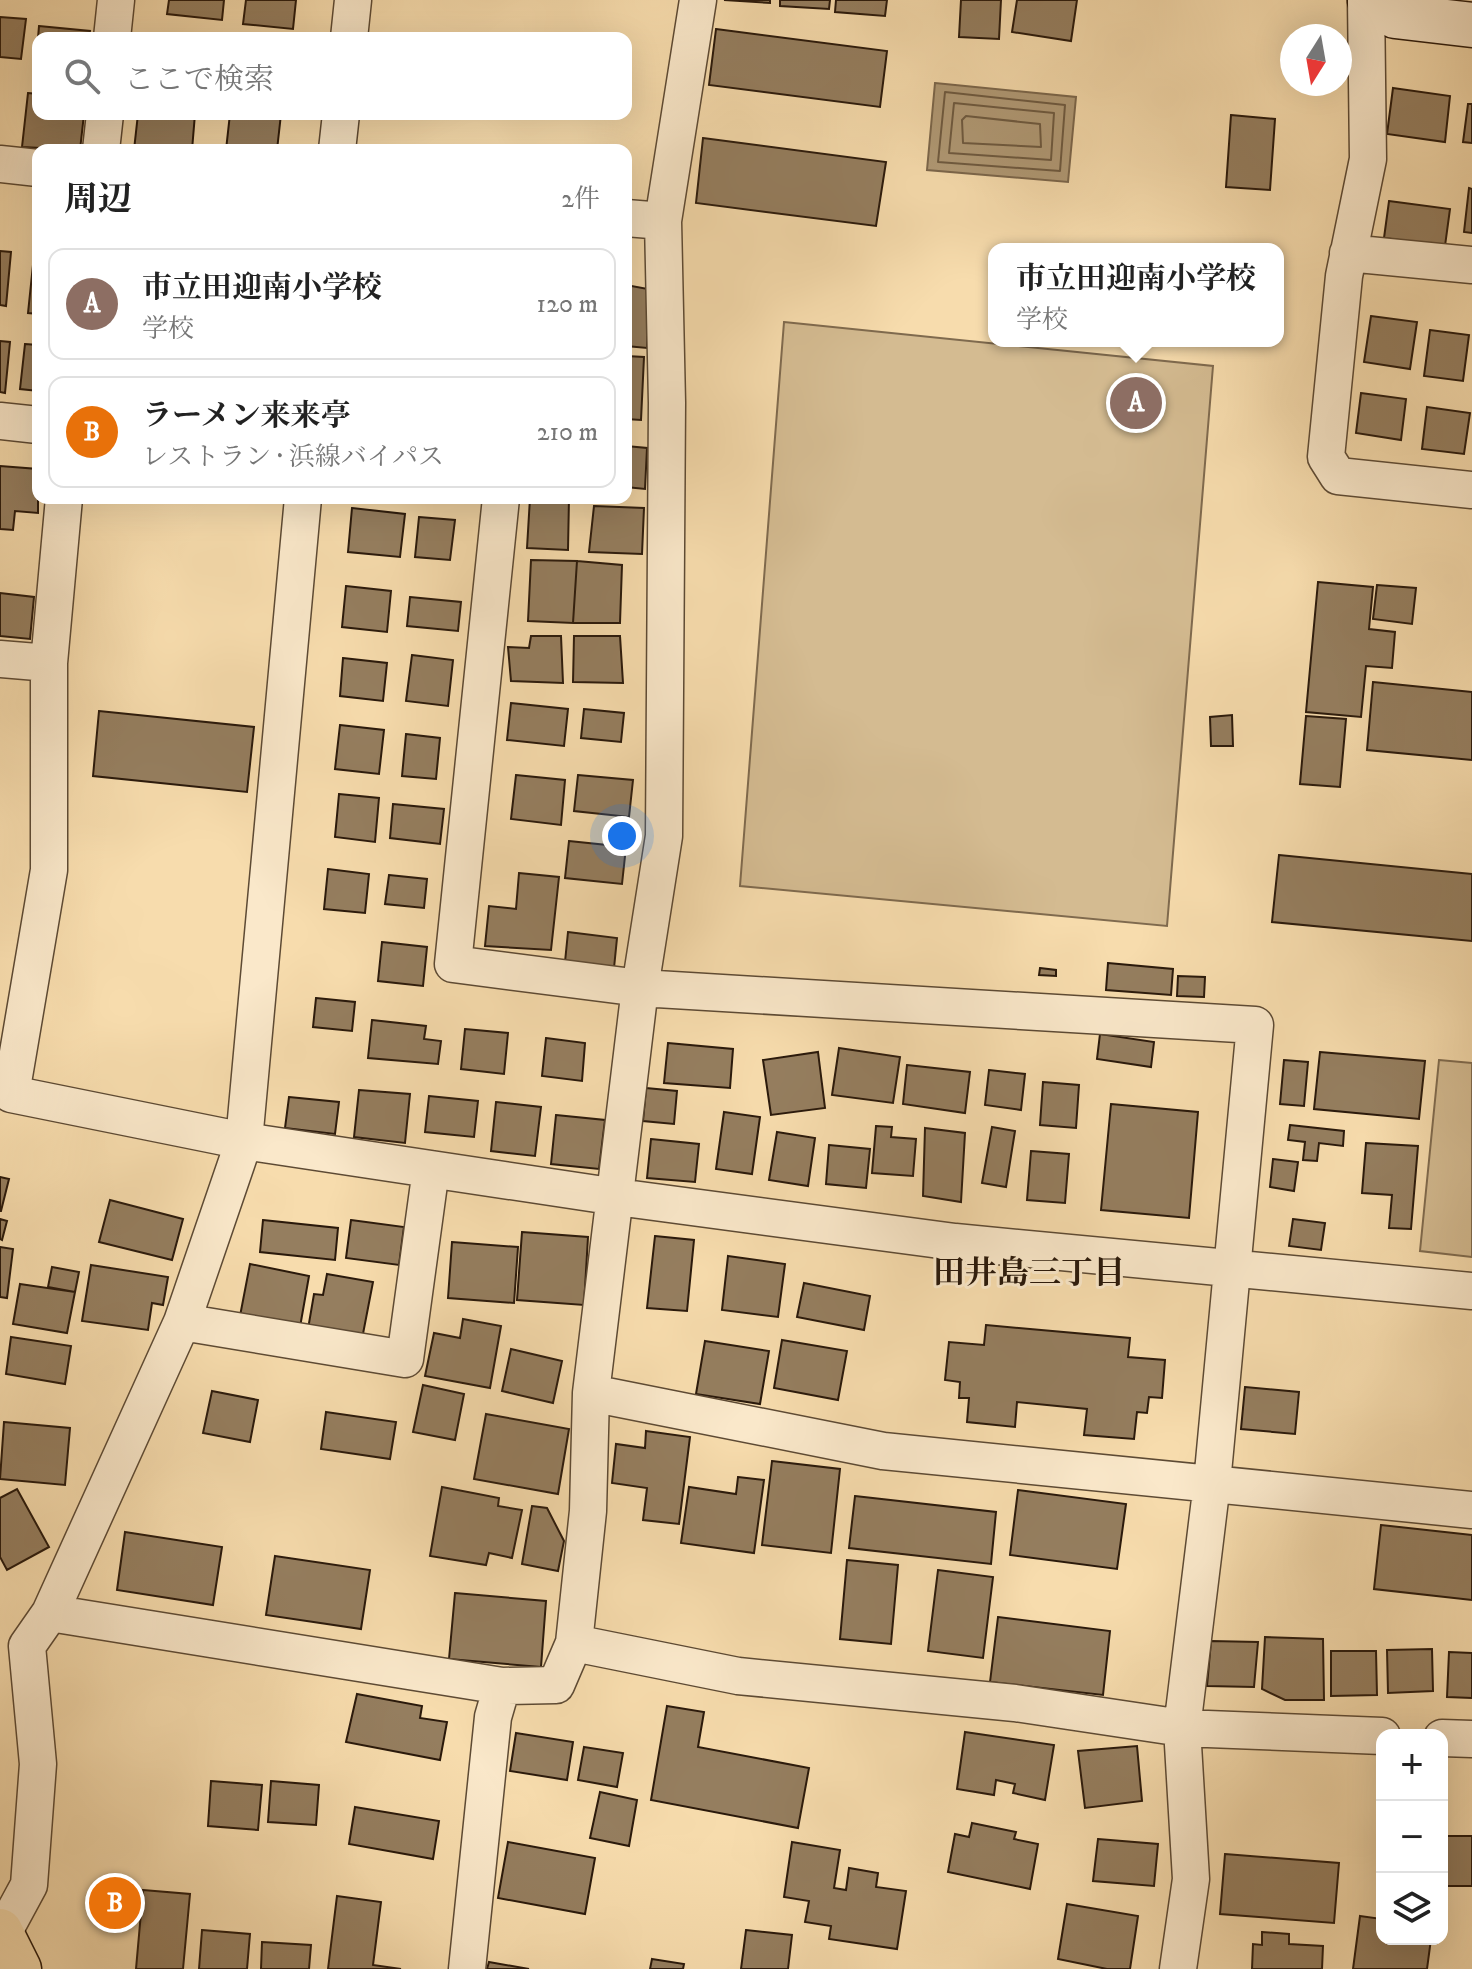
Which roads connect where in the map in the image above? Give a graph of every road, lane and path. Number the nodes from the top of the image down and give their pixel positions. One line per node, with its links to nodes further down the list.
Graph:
1 (116, 0): 6 (street)
2 (353, 0): 7 (street)
3 (698, 0): 15 (street)
4 (1368, 0): 5 (street); 16 (street)
5 (1472, 25)
6 (113, 32)
7 (350, 32)
8 (104, 120): 10 (street)
9 (340, 120): 11 (street)
10 (102, 144)
11 (338, 144)
12 (0, 164): 13 (street)
13 (32, 167)
14 (632, 218): 15 (street)
15 (663, 221): 26 (street)
16 (1348, 253): 17 (street); 20 (street)
17 (1472, 265)
18 (0, 421): 19 (street)
19 (32, 424)
20 (1472, 490)
21 (63, 504): 25 (street)
22 (302, 504): 27 (street)
23 (500, 504): 26 (street)
24 (0, 659): 25 (street)
25 (49, 663): 27 (street)
26 (640, 988): 29 (street); 30 (street)
27 (244, 1141): 28 (street); 32 (street)
28 (431, 1169): 29 (street); 32 (street)
29 (617, 1197): 30 (street); 33 (street)
30 (1231, 1266): 31 (street); 34 (street)
31 (1472, 1291)
32 (182, 1322): 36 (street)
33 (591, 1393): 34 (street); 37 (street)
34 (1212, 1483): 35 (street); 39 (street)
35 (1472, 1510)
36 (50, 1613): 38 (street); 43 (street)
37 (574, 1643): 38 (street); 39 (street)
38 (502, 1686): 44 (street)
39 (1182, 1728): 40 (street); 45 (street)
40 (1376, 1736)
41 (1448, 1738): 42 (street)
42 (1472, 1739)
43 (7, 1945)
44 (467, 1969)
45 (1178, 1969)

